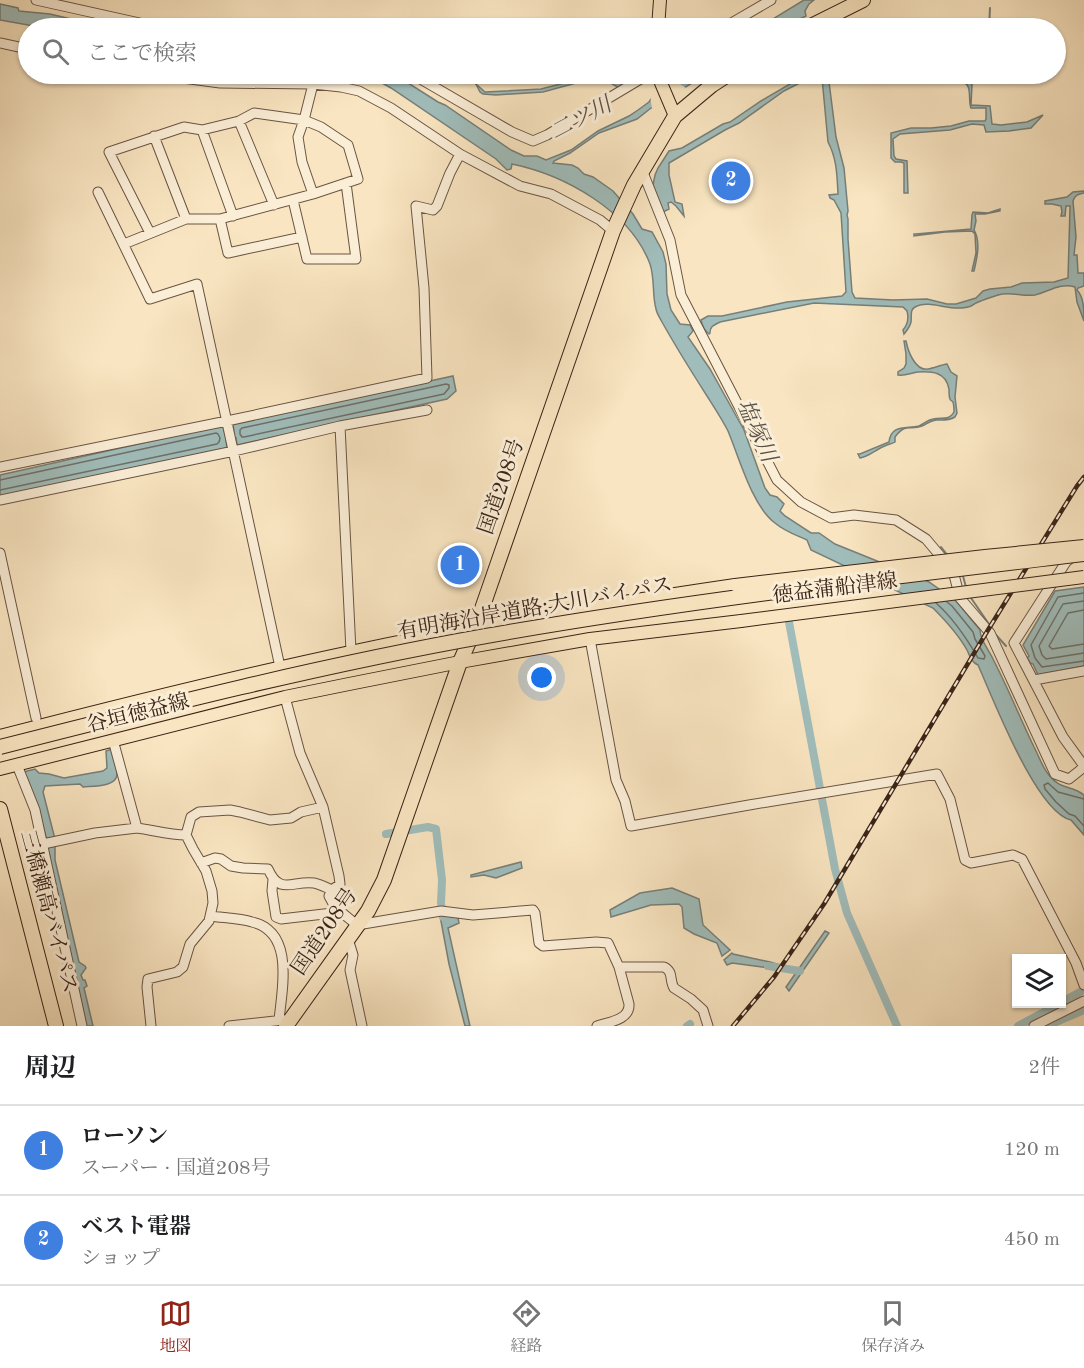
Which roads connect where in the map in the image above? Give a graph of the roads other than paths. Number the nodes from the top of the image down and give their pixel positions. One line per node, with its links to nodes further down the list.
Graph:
1 (36, 0): 5 (street)
2 (660, 0): 6 (main road)
3 (771, 0): 7 (street)
4 (862, 0): 8 (highway)
5 (117, 18)
6 (659, 18)
7 (740, 18)
8 (827, 18)
9 (0, 43): 10 (street)
10 (18, 47)
11 (313, 84): 18 (street); 21 (street)
12 (429, 84): 13 (street)
13 (638, 84)
14 (661, 84): 16 (main road)
15 (714, 84): 16 (highway, 国道208号)
16 (675, 116): 22 (highway, 国道208号)
17 (239, 120): 18 (street); 19 (street); 27 (street)
18 (304, 120): 23 (street); 25 (street)
19 (202, 130): 20 (street); 28 (street)
20 (154, 136): 29 (street); 32 (street)
21 (460, 154): 31 (street); 36 (street)
22 (642, 170): 31 (highway, 国道208号); 60 (street)
23 (346, 183): 25 (street); 33 (street)
24 (98, 192): 34 (street)
25 (313, 194): 26 (street)
26 (293, 200): 27 (street); 33 (street)
27 (274, 205): 28 (street)
28 (233, 216): 30 (street)
29 (186, 219): 30 (street); 32 (street)
30 (220, 219): 33 (street)
31 (613, 231): 46 (highway, 国道208号)
32 (150, 233): 34 (street)
33 (302, 237)
34 (124, 244): 36 (street)
35 (427, 410): 37 (street)
36 (227, 421): 38 (street); 39 (street)
37 (340, 426): 38 (street); 48 (street)
38 (234, 451): 40 (street); 50 (street)
39 (0, 466)
40 (0, 500)
41 (1084, 546): 45 (main road, 徳益蒲船津線, bridge); 52 (street)
42 (0, 553): 55 (street)
43 (1084, 554): 58 (highway, 有明海沿岸道路;大川バイパス, bridge)
44 (1084, 577): 47 (main road, 徳益蒲船津線, bridge)
45 (605, 605): 46 (main road, 徳益蒲船津線); 47 (main road)
46 (476, 627): 48 (main road, 谷垣徳益線); 49 (highway, 国道208号)
47 (590, 639): 49 (main road, 徳益蒲船津線); 77 (street)
48 (351, 651): 50 (main road, 谷垣徳益線); 53 (main road)
49 (460, 662): 53 (main road, 谷垣徳益線); 73 (highway, 国道208号)
50 (279, 667): 54 (main road); 56 (main road, 谷垣徳益線)
51 (1084, 671): 52 (street)
52 (1034, 680): 60 (street)
53 (349, 684): 54 (main road, 谷垣徳益線)
54 (285, 697): 57 (main road, 谷垣徳益線); 62 (street)
55 (36, 718)
56 (0, 736)
57 (113, 740): 59 (main road, 谷垣徳益線); 64 (street)
58 (0, 747)
59 (17, 765): 61 (main road, 谷垣徳益線); 66 (street)
60 (1084, 766)
61 (0, 769)
62 (323, 807): 65 (street); 69 (street)
63 (0, 809): 80 (highway, 三橋瀬高バイパス)
64 (136, 828): 65 (street); 66 (street)
65 (186, 835): 67 (street)
66 (43, 844): 81 (street)
67 (201, 863): 68 (street); 71 (street)
68 (273, 879): 69 (street); 72 (street)
69 (332, 890): 70 (street)
70 (341, 912): 72 (street); 73 (street)
71 (210, 916): 74 (street); 82 (street)
72 (276, 917): 74 (street)
73 (357, 925): 75 (highway, 国道208号); 76 (street)
74 (270, 932): 79 (street)
75 (348, 939): 79 (highway, 国道208号); 84 (street)
76 (619, 967): 85 (street); 86 (street)
77 (1084, 985)
78 (1084, 1001): 87 (street)
79 (285, 1022): 83 (street)
80 (56, 1026)
81 (82, 1026)
82 (151, 1026)
83 (229, 1026)
84 (362, 1026)
85 (597, 1026)
86 (708, 1026)
87 (1034, 1026)

